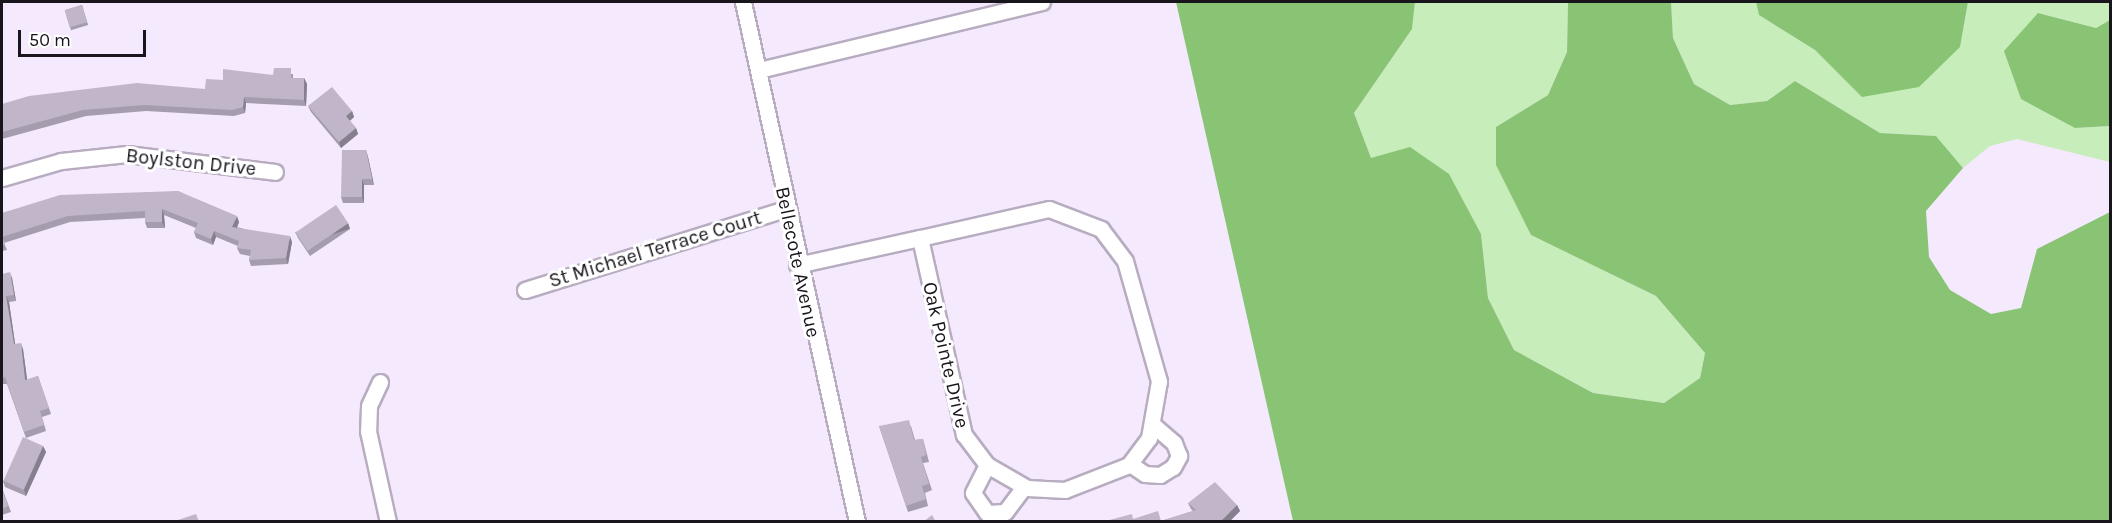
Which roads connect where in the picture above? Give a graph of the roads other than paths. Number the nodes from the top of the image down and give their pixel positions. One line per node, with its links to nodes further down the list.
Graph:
1 (743, 2): 3 (street, Bellecote Avenue)
2 (1042, 2): 3 (street)
3 (759, 70): 6 (street, Bellecote Avenue)
4 (275, 172): 5 (street, Boylston Drive)
5 (2, 178)
6 (785, 209): 8 (street, Bellecote Avenue); 9 (street, St Michael Terrace Court)
7 (920, 238): 8 (street); 11 (street); 13 (street, Oak Pointe Drive)
8 (797, 265): 16 (street, Bellecote Avenue)
9 (525, 290)
10 (380, 382): 15 (street)
11 (1153, 425): 12 (street); 12 (street)
12 (1130, 464): 14 (street, Oak Pointe Drive)
13 (987, 465): 14 (street, Oak Pointe Drive); 14 (street)
14 (1024, 487)
15 (388, 522)
16 (857, 522)

